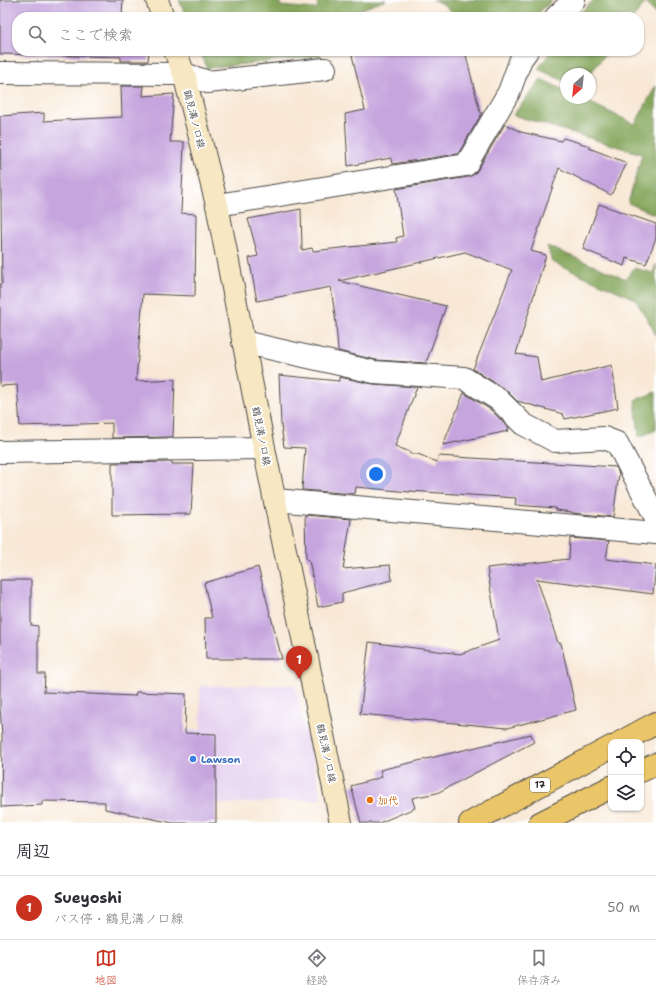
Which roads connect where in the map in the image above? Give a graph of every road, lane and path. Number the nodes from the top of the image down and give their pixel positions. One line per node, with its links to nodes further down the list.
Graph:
1 (156, 0): 3 (main road)
2 (574, 0): 4 (street)
3 (161, 12)
4 (561, 12)
5 (178, 56): 9 (main road, 鶴見溝ノ口線)
6 (523, 56): 10 (street)
7 (325, 69): 9 (street)
8 (0, 74): 9 (street)
9 (184, 74): 10 (main road, 鶴見溝ノ口線)
10 (218, 205): 11 (main road, 鶴見溝ノ口線)
11 (243, 342): 12 (main road, 鶴見溝ノ口線); 15 (street)
12 (264, 448): 13 (street); 14 (main road, 鶴見溝ノ口線)
13 (0, 452)
14 (275, 500): 16 (street); 23 (main road, 鶴見溝ノ口線)
15 (656, 518)
16 (656, 533)
17 (656, 723): 18 (main road)
18 (627, 739)
19 (608, 749): 24 (main road, 17)
20 (656, 764): 21 (main road)
21 (644, 770)
22 (608, 789): 25 (main road)
23 (341, 823)
24 (470, 823)
25 (540, 823)

